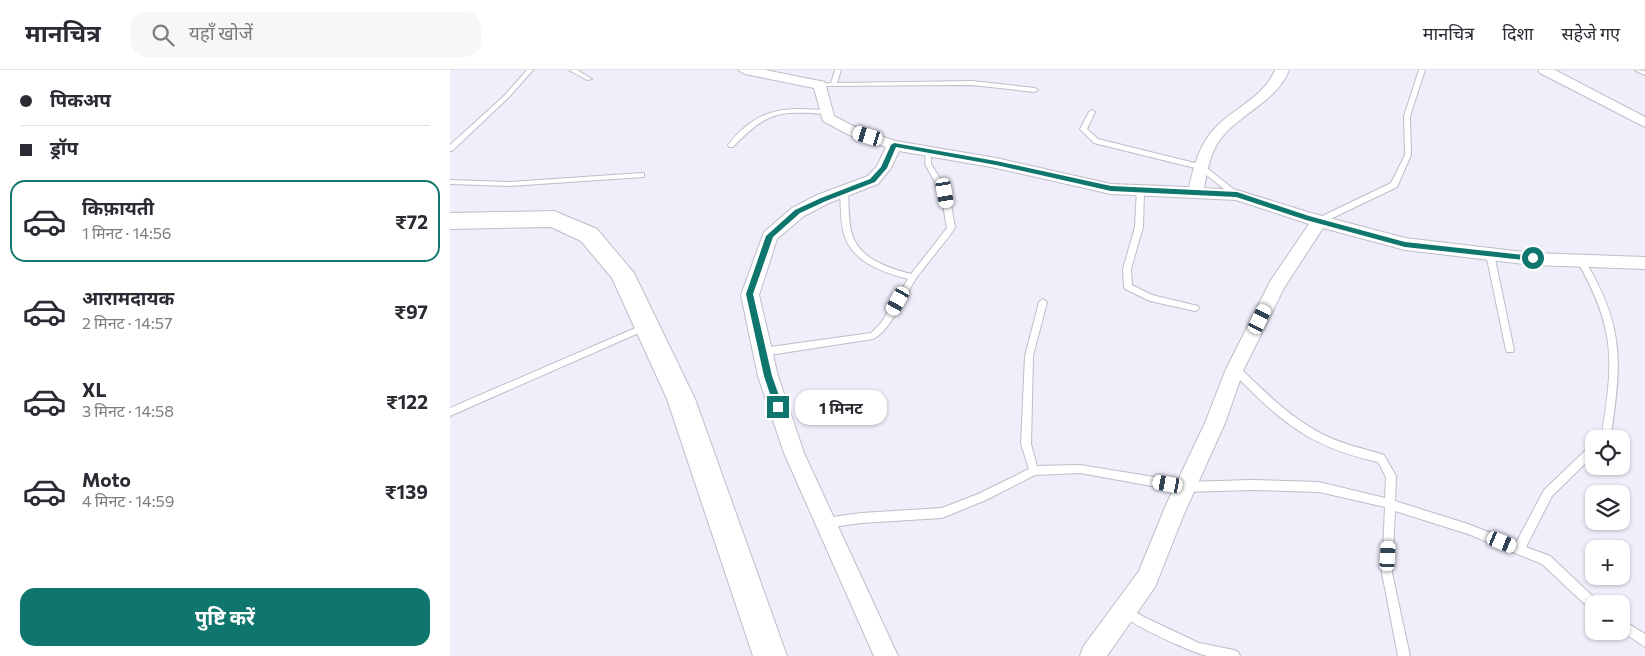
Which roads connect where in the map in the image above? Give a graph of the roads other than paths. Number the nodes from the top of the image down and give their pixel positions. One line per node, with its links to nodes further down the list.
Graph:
1 (530, 70): 18 (lane)
2 (572, 70): 10 (lane)
3 (746, 70): 11 (street)
4 (838, 70): 11 (lane)
5 (1282, 70): 20 (street)
6 (1422, 70): 28 (lane)
7 (1545, 70): 15 (street)
8 (1638, 70): 9 (lane)
9 (1645, 73)
10 (589, 78)
11 (827, 84): 12 (lane); 13 (street)
12 (1035, 90)
13 (826, 112): 16 (lane); 17 (street)
14 (1092, 112): 20 (lane)
15 (1645, 123)
16 (731, 145)
17 (894, 145): 19 (street); 24 (street)
18 (450, 149)
19 (928, 151): 23 (street); 32 (lane)
20 (1201, 167): 25 (street); 26 (lane)
21 (642, 175): 22 (lane)
22 (450, 182)
23 (1140, 190): 25 (street); 34 (lane)
24 (844, 191): 32 (lane); 37 (street)
25 (1196, 193): 26 (street)
26 (1237, 195): 28 (street)
27 (450, 221): 35 (main road)
28 (1319, 221): 29 (street); 38 (street)
29 (1490, 254): 30 (street); 36 (lane)
30 (1581, 261): 31 (street); 40 (lane)
31 (1645, 263)
32 (913, 277): 37 (lane)
33 (1043, 302): 42 (lane)
34 (1195, 308)
35 (647, 326): 39 (lane); 51 (main road)
36 (1510, 350)
37 (763, 352): 45 (street)
38 (1235, 369): 43 (street); 44 (lane)
39 (450, 412)
40 (1607, 430)
41 (1585, 457): 46 (lane)
42 (1034, 471): 43 (lane); 45 (lane)
43 (1185, 487): 44 (lane); 48 (street)
44 (1390, 504): 46 (lane); 55 (lane)
45 (826, 523): 52 (street)
46 (1519, 549): 47 (lane)
47 (1585, 597)
48 (1124, 611): 53 (street); 54 (lane)
49 (1630, 630): 50 (lane)
50 (1645, 641)
51 (770, 656)
52 (886, 656)
53 (1092, 656)
54 (1234, 656)
55 (1404, 656)

